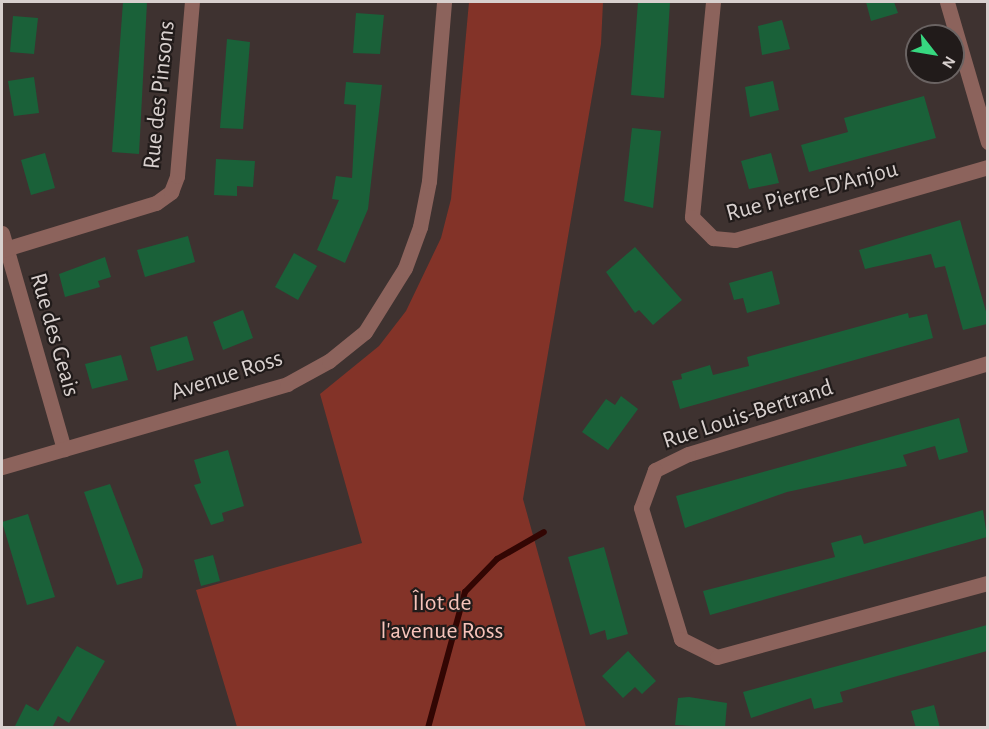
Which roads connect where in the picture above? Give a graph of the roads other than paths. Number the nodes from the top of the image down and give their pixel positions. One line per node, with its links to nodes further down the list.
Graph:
1 (192, 2): 8 (street, Rue des Pinsons)
2 (444, 2): 10 (street, Avenue Ross)
3 (713, 2): 6 (street, Rue Pierre-D'Anjou)
4 (947, 2): 5 (street)
5 (987, 142)
6 (987, 167)
7 (2, 233): 8 (street, Rue des Geais)
8 (4, 249): 10 (street, Rue des Geais)
9 (987, 363): 12 (street, Rue Louis-Bertrand)
10 (64, 449): 11 (street, Avenue Ross)
11 (2, 468)
12 (987, 583)

